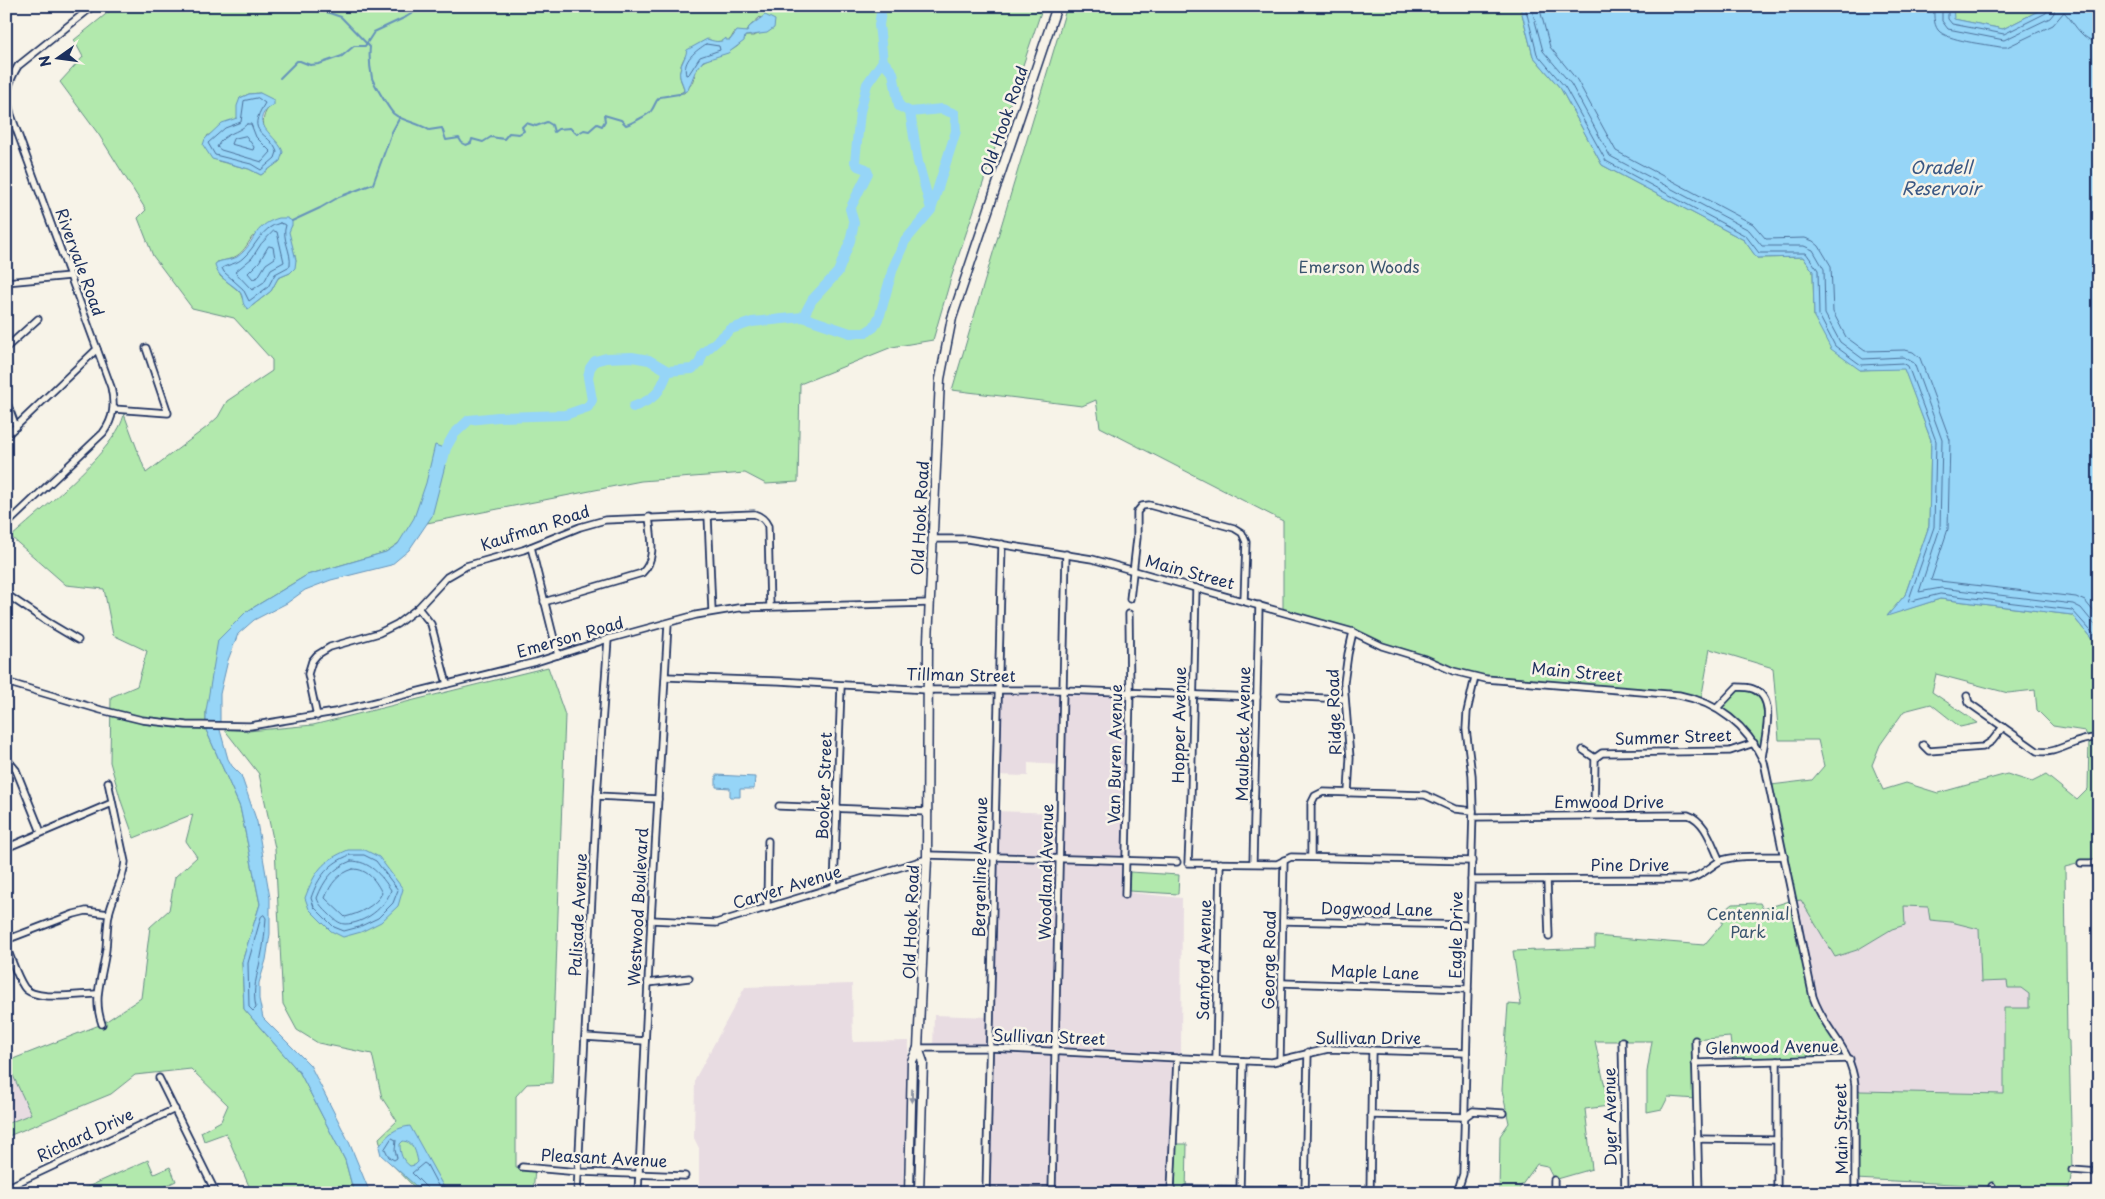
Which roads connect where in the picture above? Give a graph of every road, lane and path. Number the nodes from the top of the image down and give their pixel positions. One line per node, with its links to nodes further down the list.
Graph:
1 (93, 6): 3 (street, Rivervale Road)
2 (1057, 6): 17 (main road, Old Hook Road)
3 (6, 91): 4 (street, Rivervale Road)
4 (70, 276): 5 (street); 9 (street, Rivervale Road)
5 (6, 282)
6 (38, 319): 7 (street)
7 (6, 348)
8 (146, 348): 11 (street)
9 (97, 349): 11 (street, Rivervale Road); 12 (street)
10 (6, 400): 12 (street)
11 (114, 409): 16 (street)
12 (16, 427): 13 (street)
13 (6, 436)
14 (708, 515): 15 (street, Kaufman Road); 29 (street, Kaufman Road); 31 (street)
15 (649, 517): 19 (street, Kaufman Road); 26 (street)
16 (6, 525)
17 (932, 539): 18 (street, Main Street); 27 (main road, Old Hook Road)
18 (1002, 544): 20 (street, Main Street); 44 (street, Bergenline Avenue)
19 (531, 547): 26 (street); 30 (street, Kaufman Road)
20 (1066, 554): 21 (street, Main Street); 45 (street, Woodland Avenue)
21 (1132, 570): 22 (street, Main Street); 24 (street); 25 (street)
22 (1196, 588): 25 (street, Main Street); 47 (street, Hopper Avenue)
23 (6, 594): 36 (street)
24 (1130, 600)
25 (1244, 601): 28 (street, Main Street)
26 (544, 602): 37 (street)
27 (929, 603): 29 (street, Emerson Road); 43 (main road, Old Hook Road)
28 (1259, 605): 34 (street, Main Street); 50 (street, Maulbeck Avenue)
29 (770, 607): 31 (street, Emerson Road)
30 (418, 608): 41 (street); 53 (street, Kaufman Road)
31 (712, 611): 33 (street, Emerson Road)
32 (1129, 614): 46 (street, Van Buren Avenue)
33 (668, 624): 35 (street, Emerson Road); 38 (street, Westwood Boulevard)
34 (1353, 632): 39 (street, Main Street); 51 (street, Ridge Road)
35 (608, 639): 37 (street, Emerson Road); 64 (street, Palisade Avenue)
36 (78, 640)
37 (558, 655): 41 (street, Emerson Road)
38 (666, 677): 42 (street, Tillman Street); 65 (street, Westwood Boulevard)
39 (1475, 677): 52 (street, Main Street); 70 (street, Eagle Drive)
40 (6, 682): 53 (street, Emerson Road)
41 (447, 684): 53 (street, Emerson Road)
42 (842, 686): 43 (street, Tillman Street); 68 (street, Booker Street)
43 (928, 690): 44 (street, Tillman Street); 69 (main road, Old Hook Road)
44 (998, 690): 45 (street, Tillman Street); 77 (street, Bergenline Avenue)
45 (1064, 690): 46 (street, Tillman Street); 79 (street, Woodland Avenue)
46 (1130, 692): 47 (street, Tillman Street); 80 (street, Van Buren Avenue)
47 (1193, 695): 50 (street, Tillman Street); 85 (street, Hopper Avenue)
48 (1280, 696): 51 (street)
49 (1967, 696): 54 (street)
50 (1257, 697): 86 (street, Maulbeck Avenue)
51 (1344, 698): 63 (street, Ridge Road)
52 (1717, 708): 56 (street, Main Street); 61 (street)
53 (317, 716)
54 (2003, 727): 55 (street); 57 (street)
55 (2099, 738)
56 (1754, 743): 60 (street, Summer Street); 61 (street, Main Street)
57 (1923, 746)
58 (1583, 750): 60 (street)
59 (6, 758): 72 (street)
60 (1595, 758): 71 (street)
61 (1762, 758): 75 (street, Main Street)
62 (108, 782): 66 (street)
63 (1348, 793): 70 (street, Emwood Drive); 78 (street, Emwood Drive)
64 (597, 796): 65 (street); 107 (street, Palisade Avenue)
65 (658, 799): 95 (street, Westwood Boulevard)
66 (112, 803): 72 (street); 94 (street)
67 (779, 806): 68 (street)
68 (837, 809): 69 (street); 91 (street, Booker Street)
69 (928, 812): 76 (main road, Old Hook Road)
70 (1473, 814): 71 (street, Emwood Drive); 82 (street, Eagle Drive)
71 (1594, 815): 83 (street, Emwood Drive)
72 (41, 832): 74 (street)
73 (768, 841): 93 (street)
74 (6, 848)
75 (1784, 856): 83 (street, Pine Drive); 119 (street, Main Street)
76 (927, 857): 77 (street, Carver Avenue); 91 (street, Carver Avenue); 111 (main road, Old Hook Road)
77 (994, 857): 79 (street, Carver Avenue); 112 (street, Bergenline Avenue)
78 (1311, 857): 81 (street); 82 (street)
79 (1060, 858): 80 (street, Carver Avenue); 114 (street, Woodland Avenue)
80 (1126, 860): 84 (street, Carver Avenue); 92 (street, Van Buren Avenue)
81 (1284, 860): 86 (street); 96 (street, George Road)
82 (1472, 861): 89 (street, Eagle Drive)
83 (1720, 861): 90 (street, Pine Drive)
84 (1177, 862)
85 (1220, 863): 86 (street); 118 (street, Sanford Avenue)
86 (1253, 863)
87 (2081, 863): 88 (street)
88 (2099, 863)
89 (1471, 880): 90 (street, Pine Drive); 97 (street, Eagle Drive)
90 (1547, 880): 98 (street)
91 (834, 888): 93 (street, Carver Avenue)
92 (1125, 894)
93 (767, 908): 95 (street, Carver Avenue)
94 (109, 914): 99 (street); 105 (street)
95 (651, 920): 102 (street, Westwood Boulevard)
96 (1283, 921): 97 (street, Dogwood Lane); 103 (street, George Road)
97 (1470, 925): 104 (street, Eagle Drive)
98 (1549, 937)
99 (6, 940)
100 (6, 947): 105 (street)
101 (689, 978): 102 (street)
102 (648, 983): 109 (street, Westwood Boulevard)
103 (1282, 983): 104 (street, Maple Lane); 120 (street, George Road)
104 (1468, 989): 116 (street, Eagle Drive)
105 (97, 994): 106 (street)
106 (102, 1024)
107 (585, 1038): 109 (street); 133 (street, Palisade Avenue)
108 (1695, 1040): 123 (street)
109 (645, 1041): 135 (street, Westwood Boulevard)
110 (1622, 1041): 155 (street, Dyer Avenue)
111 (918, 1048): 112 (street, Sullivan Street); 149 (main road, Old Hook Road, one-way to 149); 150 (main road, Old Hook Road)
112 (990, 1048): 114 (street, Sullivan Street); 143 (street, Bergenline Avenue)
113 (1372, 1050): 115 (street, Sullivan Drive); 116 (street, Sullivan Drive); 127 (street)
114 (1055, 1051): 117 (street, Sullivan Street); 140 (street, Woodland Avenue)
115 (1308, 1052): 120 (street, Sullivan Drive); 145 (street)
116 (1466, 1053): 128 (street, Eagle Drive)
117 (1179, 1058): 118 (street, Sullivan Drive); 140 (street)
118 (1216, 1059): 121 (street, Sullivan Drive)
119 (1850, 1059): 122 (street, Glenwood Avenue); 158 (street, Main Street)
120 (1280, 1060): 121 (street, Sullivan Drive)
121 (1243, 1061): 142 (street)
122 (1777, 1061): 123 (street, Glenwood Avenue); 130 (street)
123 (1695, 1063): 129 (street)
124 (159, 1078): 125 (street)
125 (175, 1109): 139 (street, Richard Drive); 146 (street)
126 (1502, 1113): 128 (street)
127 (1371, 1115): 128 (street); 152 (street)
128 (1465, 1117): 153 (street, Eagle Drive)
129 (1697, 1139): 130 (street); 156 (street)
130 (1777, 1140): 157 (street)
131 (522, 1167): 133 (street, Pleasant Avenue)
132 (2072, 1170): 134 (street)
133 (579, 1172): 135 (street, Pleasant Avenue); 147 (street, Palisade Avenue)
134 (2099, 1172)
135 (639, 1173): 136 (street, Pleasant Avenue); 148 (street, Westwood Boulevard)
136 (684, 1176)
137 (1554, 1180): 154 (street)
138 (1992, 1186): 159 (street)
139 (6, 1188)
140 (1052, 1190): 143 (street)
141 (1186, 1190): 144 (street)
142 (1240, 1190): 144 (street); 145 (street)
143 (986, 1191): 151 (street)
144 (1233, 1191)
145 (1305, 1191)
146 (216, 1193)
147 (577, 1193)
148 (638, 1193)
149 (909, 1193)
150 (919, 1193)
151 (925, 1193)
152 (1370, 1193)
153 (1457, 1193)
154 (1554, 1193)
155 (1625, 1193)
156 (1699, 1193)
157 (1777, 1193)
158 (1855, 1193)
159 (1992, 1193)

